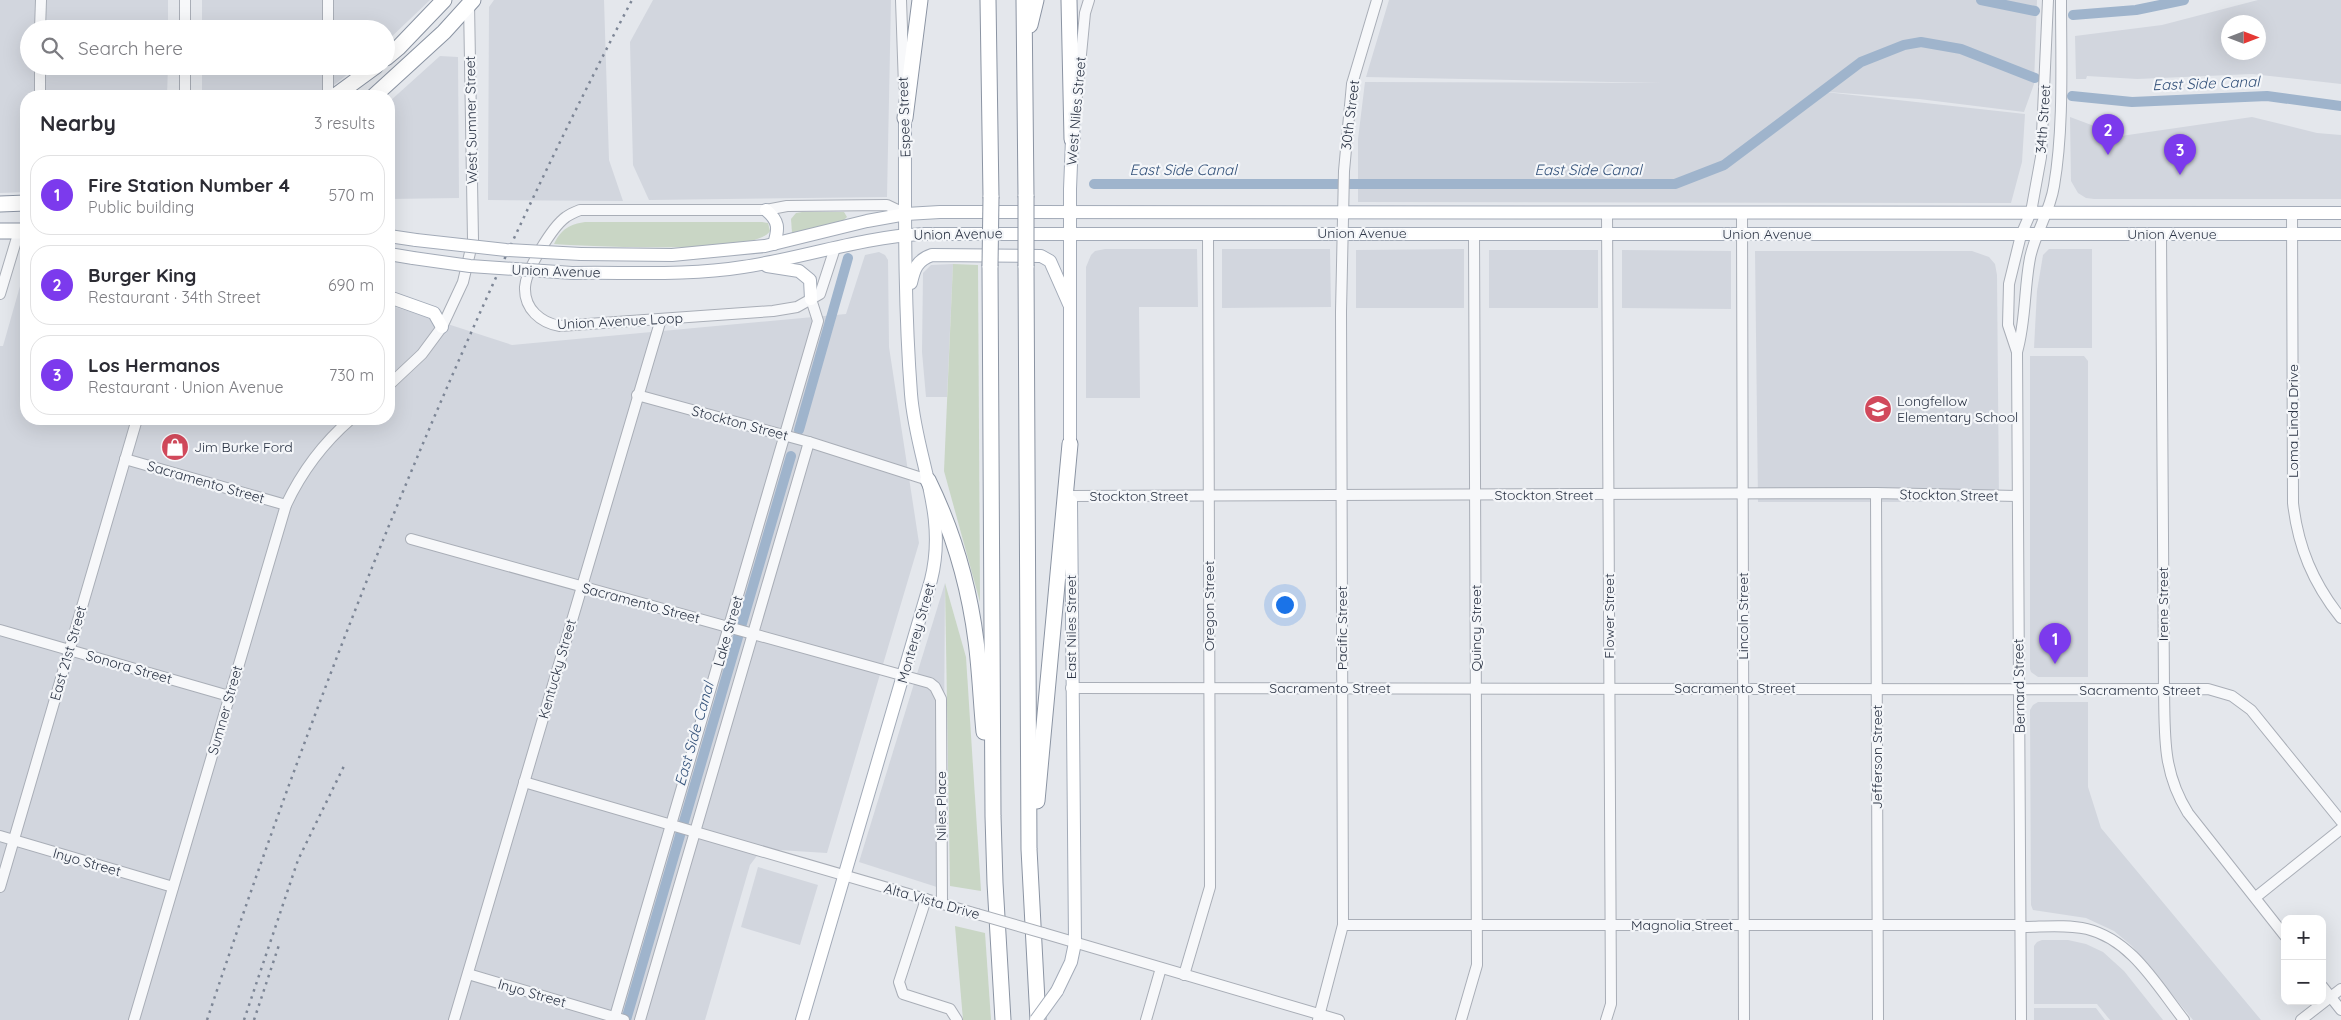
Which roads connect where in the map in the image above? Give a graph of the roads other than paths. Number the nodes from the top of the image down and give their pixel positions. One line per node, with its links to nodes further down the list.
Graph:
1 (41, 0): 16 (street)
2 (185, 0): 17 (street)
3 (328, 0): 18 (street)
4 (444, 0): 20 (highway)
5 (901, 0): 30 (street, Espee Street)
6 (920, 0): 30 (highway)
7 (988, 0): 109 (highway, bridge)
8 (1024, 0): 19 (highway)
9 (1036, 0): 19 (highway)
10 (1069, 0): 31 (highway)
11 (1089, 0): 31 (street, West Niles Street)
12 (1377, 0): 35 (street, 30th Street)
13 (2048, 0): 38 (street, 34th Street)
14 (2061, 0): 39 (street, 34th Street)
15 (470, 2): 29 (highway); 69 (street, West Sumner Street)
16 (40, 20)
17 (185, 20)
18 (328, 20)
19 (1025, 48): 116 (highway, bridge)
20 (395, 50)
21 (40, 75): 25 (street)
22 (185, 75): 26 (street)
23 (328, 75): 27 (street)
24 (364, 75): 28 (highway)
25 (40, 90)
26 (185, 90)
27 (328, 90)
28 (343, 90)
29 (381, 90)
30 (905, 118): 42 (main road, Espee Street)
31 (1072, 139): 43 (main road, West Niles Street)
32 (20, 203): 33 (highway)
33 (0, 204)
34 (766, 210): 42 (street, Union Avenue); 59 (main road); 68 (street, Union Avenue Loop)
35 (1344, 212): 36 (main road, Union Avenue); 43 (main road, Union Avenue); 46 (street, 30th Street)
36 (1607, 212): 37 (main road, Union Avenue); 49 (street, Flower Street)
37 (1742, 212): 38 (main road, Union Avenue); 50 (street, Lincoln Street)
38 (2031, 212): 39 (main road, Union Avenue); 56 (street, 34th Street)
39 (2048, 212): 40 (main road, Union Avenue); 51 (street, Bernard Street)
40 (2292, 212): 41 (main road, Union Avenue); 53 (street, Loma Linda Drive)
41 (2341, 212)
42 (906, 214): 43 (main road, Union Avenue); 55 (main road, Espee Street); 59 (main road, Union Avenue)
43 (1071, 223): 47 (main road, Union Avenue); 55 (main road, Union Avenue); 66 (main road, East Niles Street)
44 (0, 231): 45 (highway)
45 (20, 231)
46 (1344, 233): 47 (main road, Union Avenue); 48 (main road, Union Avenue); 83 (street, Pacific Street)
47 (1208, 234): 86 (street, Oregon Street)
48 (1474, 234): 49 (main road, Union Avenue); 84 (street, Quincy Street)
49 (1607, 234): 50 (main road, Union Avenue); 81 (street, Flower Street)
50 (1742, 234): 56 (main road, Union Avenue); 82 (street, Lincoln Street)
51 (2039, 234): 52 (main road, Union Avenue); 56 (main road, Union Avenue); 70 (street, Bernard Street)
52 (2161, 234): 53 (main road, Union Avenue); 104 (street, Irene Street)
53 (2292, 234): 54 (main road, Union Avenue); 91 (street, Loma Linda Drive)
54 (2341, 234)
55 (906, 235): 60 (main road, Union Avenue); 67 (main road, Monterey Street)
56 (2021, 235): 70 (street, Bernard Street)
57 (395, 237): 59 (main road, Union Avenue, bridge)
58 (20, 239): 63 (street)
59 (774, 244)
60 (835, 248): 62 (main road, Union Avenue); 65 (street)
61 (395, 255): 62 (main road, Union Avenue, bridge)
62 (757, 264): 65 (main road)
63 (0, 294)
64 (395, 299): 69 (main road)
65 (811, 299): 68 (street, Union Avenue Loop); 75 (street, Lake Street)
66 (1071, 308): 67 (main road); 77 (main road, East Niles Street)
67 (907, 313): 79 (main road, Monterey Street)
68 (661, 319): 72 (street, Kentucky Street)
69 (442, 327): 71 (street)
70 (2017, 352): 87 (street, Bernard Street)
71 (395, 379)
72 (637, 395): 75 (street, Stockton Street); 90 (street, Kentucky Street)
73 (135, 425): 78 (street, East 21st Street)
74 (345, 425): 88 (street, Sumner Street)
75 (785, 436): 76 (street, Stockton Street); 92 (street, Lake Street)
76 (809, 442): 79 (street, Stockton Street); 94 (street, Lake Street)
77 (1070, 444): 85 (main road, East Niles Street); 116 (highway)
78 (125, 459): 88 (street, Sacramento Street); 95 (street, East 21st Street)
79 (928, 480): 96 (main road, Monterey Street); 109 (highway)
80 (1876, 493): 82 (street, Stockton Street); 87 (street, Stockton Street); 103 (street, Jefferson Street)
81 (1609, 494): 82 (street, Stockton Street); 84 (street, Stockton Street); 101 (street, Flower Street)
82 (1742, 494): 102 (street, Lincoln Street)
83 (1342, 495): 84 (street, Stockton Street); 86 (street, Stockton Street); 99 (street, Pacific Street)
84 (1475, 495): 100 (street, Quincy Street)
85 (1071, 496): 86 (street, Stockton Street); 97 (main road, East Niles Street)
86 (1208, 496): 98 (street, Oregon Street)
87 (2017, 496): 105 (street, Bernard Street)
88 (286, 505): 106 (street, Sumner Street)
89 (411, 540): 90 (street, Sacramento Street)
90 (581, 586): 92 (street, Sacramento Street); 108 (street, Kentucky Street)
91 (2341, 618)
92 (731, 627): 94 (street, Sacramento Street); 111 (street, Lake Street)
93 (0, 630): 95 (street, Sonora Street)
94 (752, 633): 96 (street, Sacramento Street); 113 (street, Lake Street)
95 (69, 650): 106 (street, Sonora Street); 115 (street, East 21st Street)
96 (904, 675): 107 (street, Sacramento Street); 117 (main road, Monterey Street)
97 (1072, 688): 98 (street, Sacramento Street); 130 (main road, East Niles Street)
98 (1209, 688): 99 (street, Sacramento Street); 133 (street, Oregon Street)
99 (1342, 688): 100 (street, Sacramento Street); 123 (street, Pacific Street)
100 (1476, 688): 101 (street, Sacramento Street); 124 (street, Quincy Street)
101 (1609, 688): 102 (street, Sacramento Street); 125 (street, Flower Street)
102 (1743, 688): 103 (street, Sacramento Street); 126 (street, Lincoln Street)
103 (1876, 688): 105 (street, Sacramento Street); 127 (street, Jefferson Street)
104 (2164, 689): 105 (street, Sacramento Street); 110 (street, Sacramento Street); 120 (street, Irene Street)
105 (2019, 691): 128 (street, Bernard Street)
106 (229, 696): 119 (street, Sumner Street)
107 (941, 707): 122 (street, Niles Place)
108 (524, 782): 111 (street, Alta Vista Drive); 132 (street, Kentucky Street)
109 (993, 816): 145 (highway)
110 (2341, 821)
111 (671, 825): 113 (street, Alta Vista Drive); 139 (street, Lake Street)
112 (2341, 829): 120 (street)
113 (695, 832): 117 (street, Alta Vista Drive); 142 (street, Lake Street)
114 (0, 836): 115 (street, Inyo Street)
115 (14, 840): 118 (street, East 21st Street); 119 (street, Inyo Street)
116 (1029, 849): 146 (highway)
117 (845, 875): 121 (street, Alta Vista Drive); 143 (main road, Monterey Street)
118 (0, 887)
119 (173, 887): 140 (street, Sumner Street)
120 (2256, 897): 129 (street, Irene Street)
121 (926, 899): 122 (street, Alta Vista Drive); 144 (street)
122 (942, 904): 130 (street, Alta Vista Drive, bridge)
123 (1343, 925): 124 (street, Magnolia Street); 138 (street, Pacific Street)
124 (1477, 925): 125 (street, Magnolia Street); 149 (street, Quincy Street)
125 (1610, 925): 126 (street, Magnolia Street); 150 (street, Flower Street)
126 (1744, 925): 127 (street, Magnolia Street); 151 (street, Lincoln Street)
127 (1877, 925): 128 (street, Magnolia Street); 152 (street, Jefferson Street)
128 (2021, 926): 153 (street, Bernard Street); 154 (street, Magnolia Street)
129 (2281, 931)
130 (1075, 942): 131 (street, Alta Vista Drive); 146 (main road, East Niles Street, bridge)
131 (1161, 968): 133 (street, Alta Vista Drive); 147 (street)
132 (468, 974): 139 (street, Inyo Street); 141 (street, Kentucky Street)
133 (1184, 975): 138 (street, Alta Vista Drive)
134 (2341, 989): 136 (street)
135 (2326, 991): 136 (street)
136 (2331, 998): 137 (street); 155 (street)
137 (2341, 1010)
138 (1319, 1017): 148 (street, Alta Vista Drive)
139 (618, 1019)
140 (134, 1020)
141 (454, 1020)
142 (640, 1020)
143 (802, 1020)
144 (957, 1020)
145 (1003, 1020)
146 (1037, 1020)
147 (1146, 1020)
148 (1339, 1020)
149 (1461, 1020)
150 (1606, 1020)
151 (1744, 1020)
152 (1878, 1020)
153 (2021, 1020)
154 (2184, 1020)
155 (2301, 1020)

